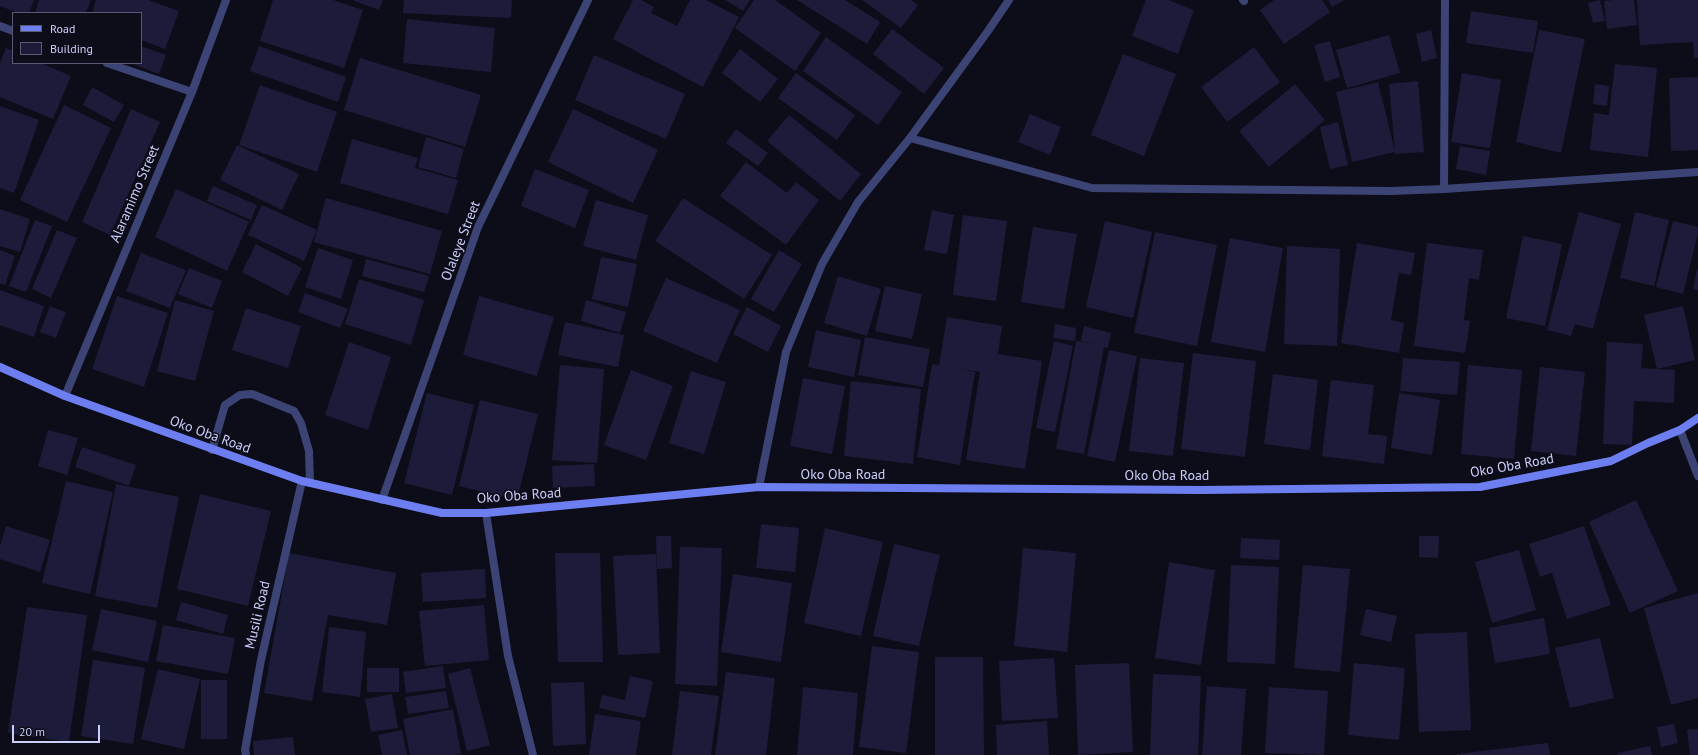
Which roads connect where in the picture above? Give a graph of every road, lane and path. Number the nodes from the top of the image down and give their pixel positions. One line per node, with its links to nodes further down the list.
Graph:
1 (226, 0): 8 (street, Alaramimo Street)
2 (588, 0): 20 (street, Olaleye Street)
3 (1009, 0): 9 (street)
4 (1445, 0): 11 (street)
5 (0, 26): 6 (street)
6 (12, 31)
7 (109, 64): 8 (street)
8 (192, 92): 13 (street, Alaramimo Street)
9 (910, 138): 11 (street); 19 (street)
10 (1698, 172): 11 (street)
11 (1444, 189)
12 (0, 367): 13 (street, Oko Oba Road)
13 (65, 396): 16 (street, Oko Oba Road)
14 (1698, 418): 15 (street, Oko Oba Road)
15 (1680, 430): 17 (street); 19 (street, Oko Oba Road)
16 (212, 450): 18 (street, Oko Oba Road); 18 (street, Musili Road)
17 (1698, 476)
18 (306, 482): 20 (street, Oko Oba Road); 22 (street, Musili Road)
19 (760, 488): 21 (street, Oko Oba Road)
20 (382, 500): 21 (street, Oko Oba Road)
21 (486, 513): 23 (street)
22 (246, 755)
23 (533, 755)

